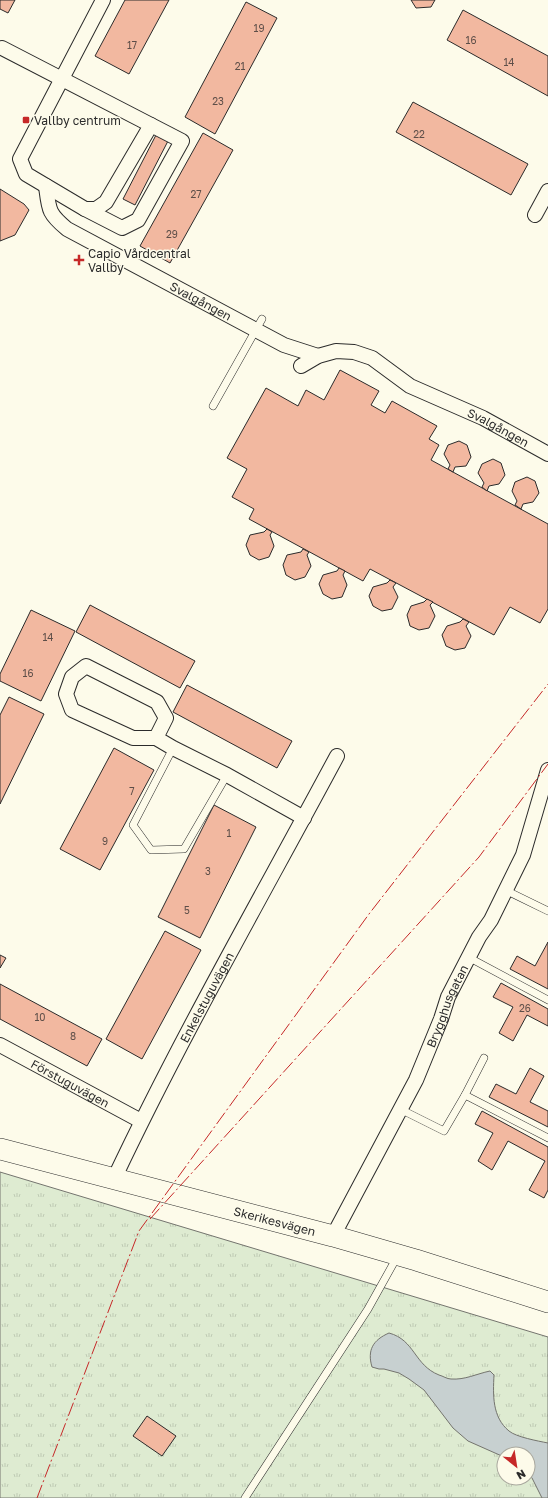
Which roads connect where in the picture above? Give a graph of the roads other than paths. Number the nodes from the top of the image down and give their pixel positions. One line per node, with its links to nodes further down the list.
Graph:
1 (103, 0): 3 (street)
2 (2, 48): 3 (street)
3 (62, 78): 4 (street); 5 (street)
4 (151, 125): 7 (street); 7 (street)
5 (46, 186): 7 (street); 9 (street, Svalgången)
6 (548, 191): 8 (street)
7 (85, 210)
8 (535, 215)
9 (259, 324): 10 (street, Svalgången); 12 (lane)
10 (318, 356): 11 (street, Svalgången); 13 (street, Svalgången)
11 (301, 366)
12 (213, 406)
13 (548, 454)
14 (156, 738): 14 (street); 15 (street)
15 (172, 748): 18 (street); 18 (lane)
16 (337, 756): 19 (street, Enkelstuguvägen)
17 (548, 771): 20 (street, Brygghusgatan)
18 (227, 775): 19 (street)
19 (304, 818): 28 (street, Enkelstuguvägen)
20 (505, 890): 21 (lane); 22 (street, Brygghusgatan)
21 (548, 911)
22 (468, 957): 23 (lane); 27 (street, Brygghusgatan)
23 (548, 1000)
24 (0, 1045): 28 (street, Förstuguvägen)
25 (484, 1058): 26 (lane)
26 (465, 1095): 27 (lane); 29 (lane)
27 (400, 1109): 32 (street, Brygghusgatan)
28 (141, 1122): 31 (street, Enkelstuguvägen)
29 (548, 1138)
30 (0, 1149): 31 (street, Skerikesvägen)
31 (114, 1179): 32 (street, Skerikesvägen)
32 (333, 1236): 33 (street, Skerikesvägen)
33 (398, 1255): 34 (street, Skerikesvägen); 35 (lane)
34 (548, 1302)
35 (245, 1498)

